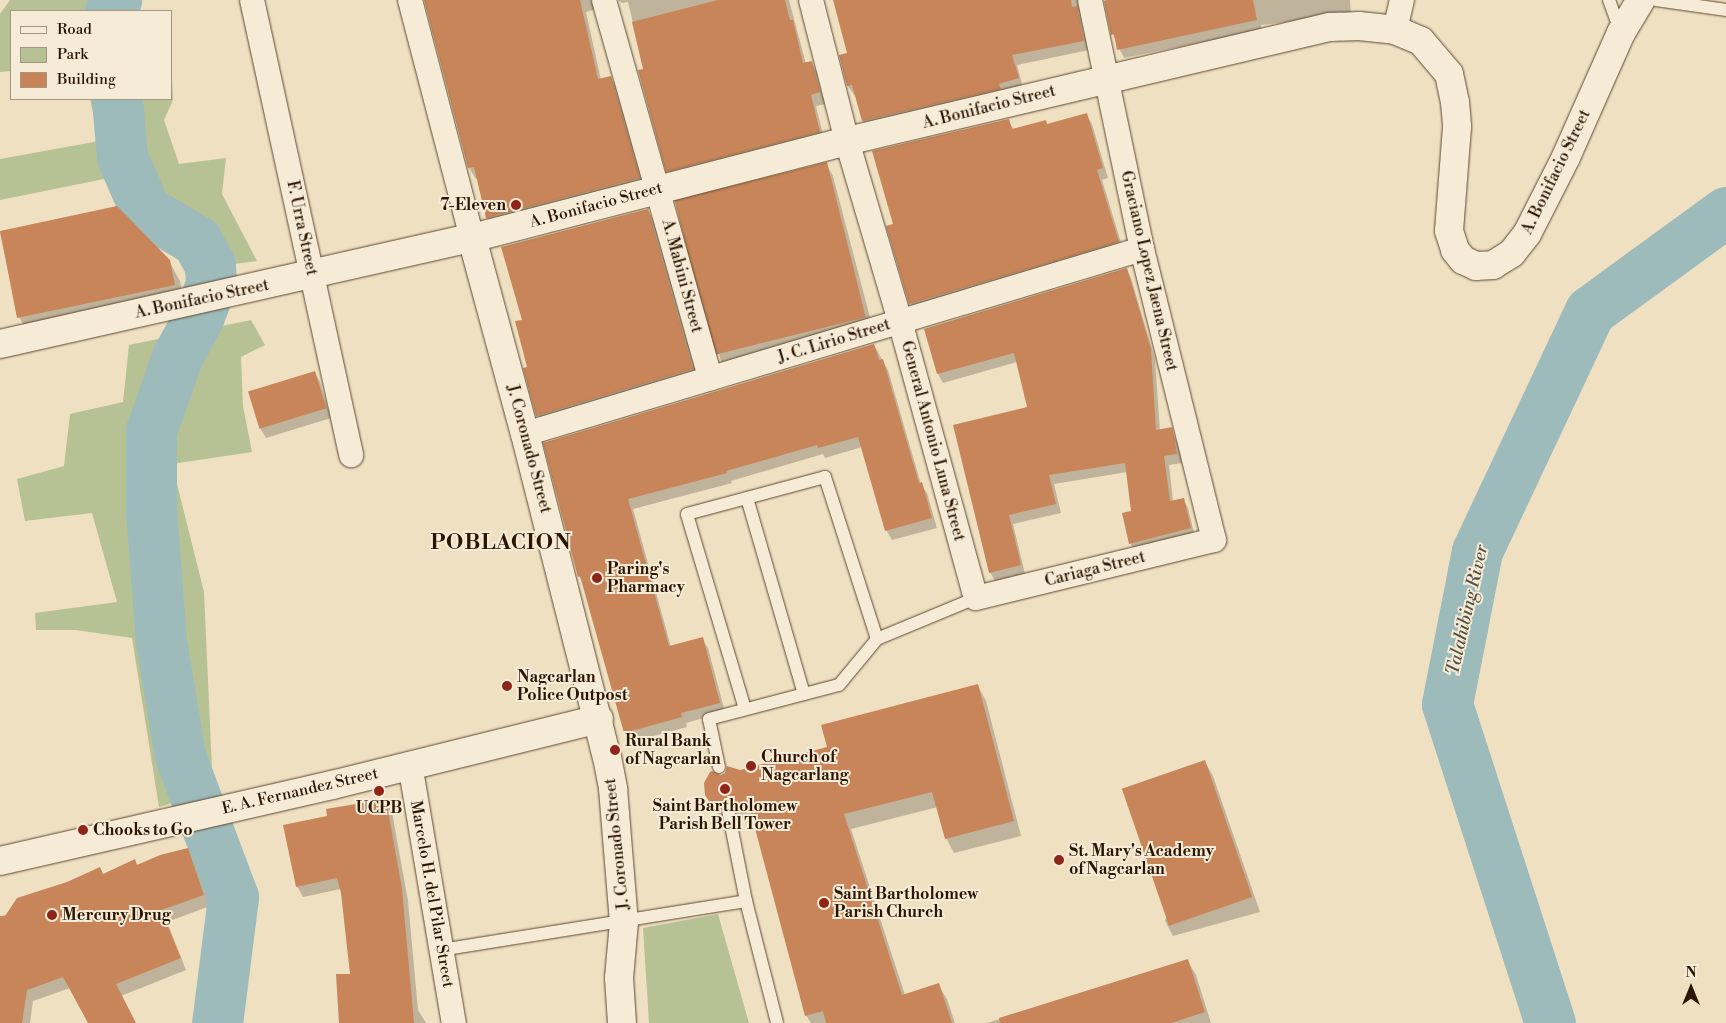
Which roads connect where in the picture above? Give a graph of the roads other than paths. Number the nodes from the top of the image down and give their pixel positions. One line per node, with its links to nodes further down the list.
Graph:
1 (252, 0): 18 (street, F. Urra Street)
2 (410, 0): 16 (street, J. Coronado Street)
3 (604, 0): 15 (street, A. Mabini Street)
4 (811, 0): 14 (street, General Antonio Luna Street)
5 (1090, 0): 13 (street, Graciano Lopez Jaena Street)
6 (1402, 0): 11 (street)
7 (1610, 0): 12 (lane)
8 (1641, 0): 12 (main road, A. Bonifacio Street)
9 (1656, 0): 10 (lane)
10 (1726, 10)
11 (1395, 30): 12 (main road, A. Bonifacio Street); 13 (main road, A. Bonifacio Street)
12 (1620, 33)
13 (1105, 79): 14 (main road, A. Bonifacio Street); 17 (street, Graciano Lopez Jaena Street)
14 (847, 141): 15 (main road, A. Bonifacio Street); 19 (street, General Antonio Luna Street)
15 (658, 188): 16 (main road, A. Bonifacio Street); 21 (street, A. Mabini Street)
16 (472, 238): 18 (main road, A. Bonifacio Street); 22 (main road, J. Coronado Street)
17 (1142, 249): 19 (street, J. C. Lirio Street); 25 (street, Graciano Lopez Jaena Street)
18 (312, 276): 20 (main road, A. Bonifacio Street); 23 (street, F. Urra Street)
19 (900, 321): 21 (street, J. C. Lirio Street); 26 (street, General Antonio Luna Street)
20 (0, 344)
21 (710, 378): 22 (street, J. C. Lirio Street)
22 (526, 434): 30 (main road, J. Coronado Street)
23 (351, 455)
24 (747, 498): 27 (lane); 28 (lane); 29 (lane)
25 (1214, 540): 26 (street, Cariaga Street)
26 (976, 598): 27 (lane)
27 (878, 639): 28 (lane)
28 (804, 694): 29 (lane)
29 (745, 709): 32 (lane)
30 (599, 719): 31 (main road, E. A. Fernandez Street); 36 (main road, J. Coronado Street)
31 (410, 764): 34 (main road, E. A. Fernandez Street); 37 (street, Marcelo H. del Pilar Street)
32 (719, 767)
33 (728, 810): 35 (lane)
34 (0, 861)
35 (746, 901): 36 (lane); 40 (lane)
36 (624, 922): 37 (lane); 39 (main road, J. Coronado Street)
37 (441, 950): 38 (street, Marcelo H. del Pilar Street)
38 (454, 1023)
39 (622, 1023)
40 (777, 1023)

